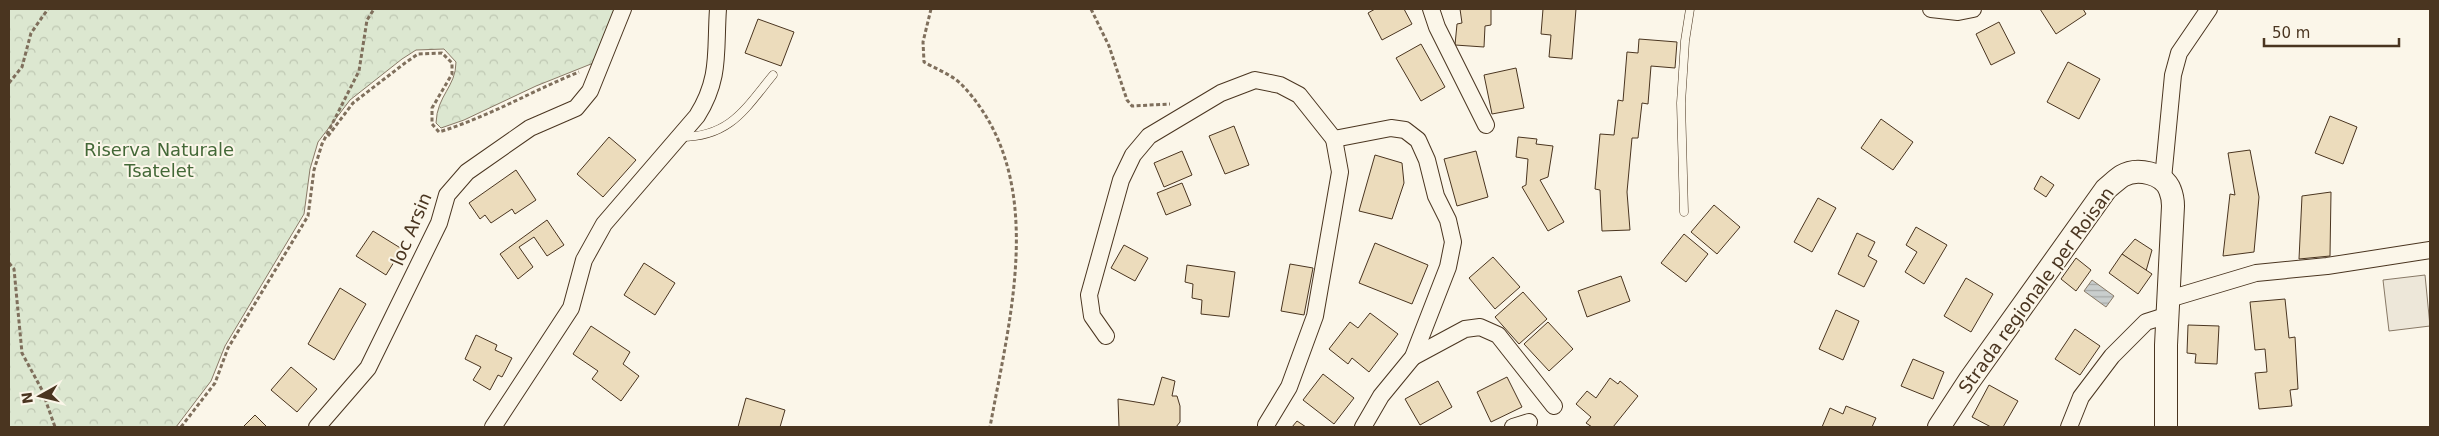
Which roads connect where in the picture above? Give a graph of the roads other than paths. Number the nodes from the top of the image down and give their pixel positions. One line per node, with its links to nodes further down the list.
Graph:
1 (623, 9): 21 (street, loc Arsin)
2 (718, 9): 10 (street)
3 (1431, 9): 9 (street)
4 (1690, 9): 13 (lane)
5 (1931, 9): 6 (street)
6 (1973, 9)
7 (2209, 9): 12 (street)
8 (773, 74): 10 (lane)
9 (1486, 125)
10 (677, 138): 22 (street)
11 (1334, 139): 16 (street); 17 (street); 20 (street)
12 (2163, 179): 15 (main road); 25 (main road, Strada regionale per Roisan)
13 (1684, 212)
14 (2430, 250): 15 (street)
15 (2168, 307): 26 (street); 27 (main road)
16 (1106, 336)
17 (1413, 357): 18 (street); 23 (street)
18 (1554, 406)
19 (1530, 422): 24 (street)
20 (1266, 425)
21 (317, 427)
22 (493, 427)
23 (1362, 427)
24 (1513, 427)
25 (1939, 427)
26 (2069, 427)
27 (2166, 427)

